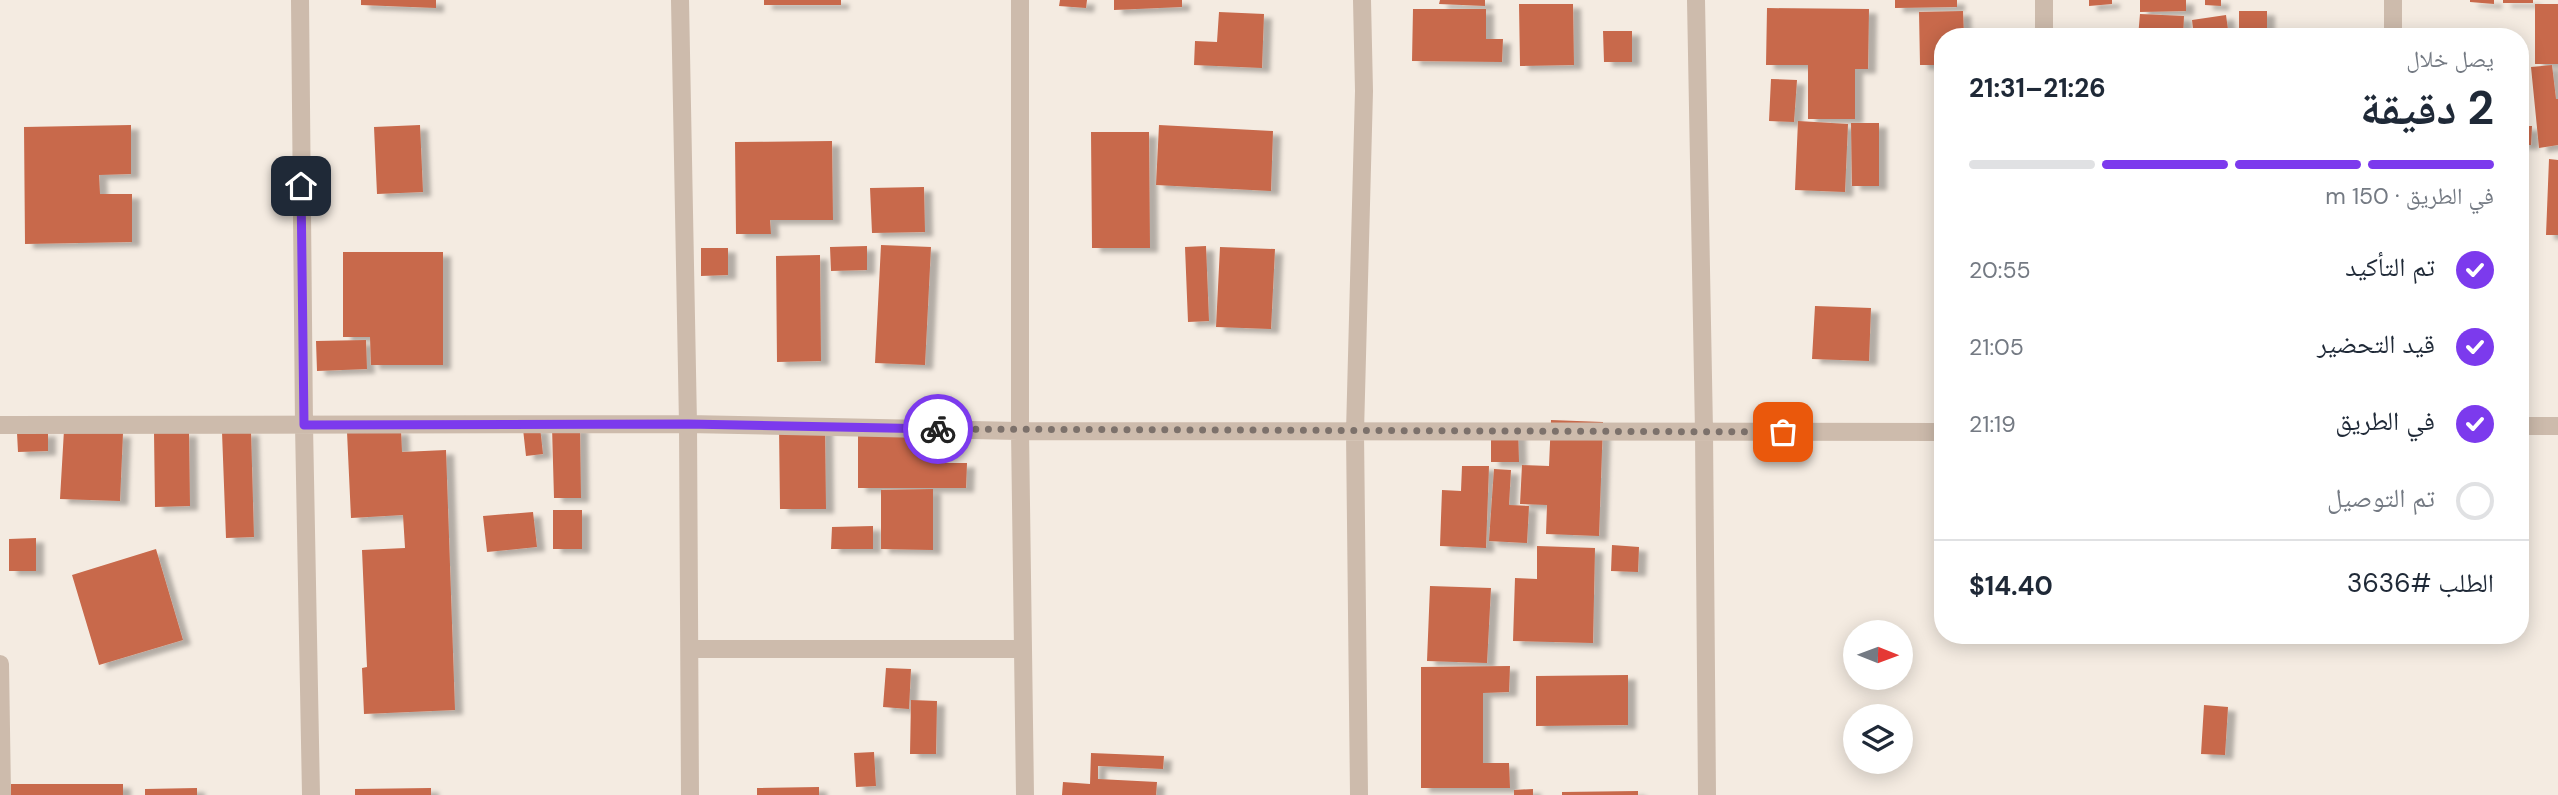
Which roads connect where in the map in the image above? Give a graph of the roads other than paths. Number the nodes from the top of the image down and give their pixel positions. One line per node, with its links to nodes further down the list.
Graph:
1 (300, 0): 12 (street)
2 (680, 0): 10 (street)
3 (1020, 0): 15 (street)
4 (1362, 0): 17 (street)
5 (1696, 0): 16 (street)
6 (2044, 0): 8 (street)
7 (2393, 0): 9 (street)
8 (2044, 28)
9 (2393, 28)
10 (688, 424): 12 (street); 15 (street); 19 (street)
11 (0, 425): 12 (street)
12 (304, 425): 23 (street)
13 (2529, 426): 14 (street)
14 (2558, 426)
15 (1020, 431): 17 (street); 20 (street)
16 (1704, 431): 17 (street); 18 (street); 27 (street)
17 (1355, 432): 26 (street)
18 (1934, 432)
19 (691, 649): 20 (street); 24 (street)
20 (1022, 649): 25 (street)
21 (0, 664): 22 (street)
22 (2, 795)
23 (311, 795)
24 (690, 795)
25 (1025, 795)
26 (1359, 795)
27 (1707, 795)

